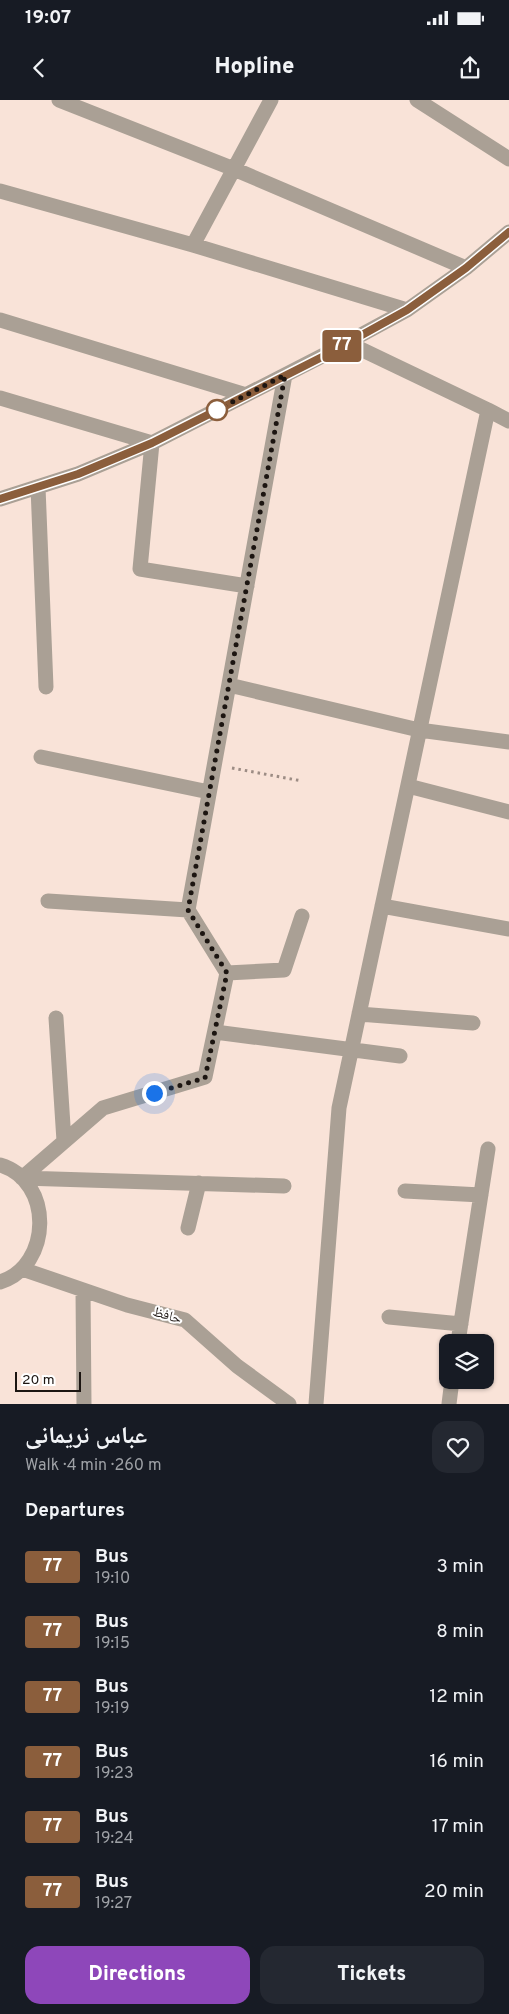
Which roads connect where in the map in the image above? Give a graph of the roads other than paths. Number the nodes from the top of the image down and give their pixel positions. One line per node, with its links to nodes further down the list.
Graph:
1 (59, 100): 5 (street)
2 (271, 100): 5 (street)
3 (417, 100): 4 (street)
4 (509, 159)
5 (234, 169): 8 (street); 9 (street)
6 (0, 191): 8 (street)
7 (509, 232): 9 (street)
8 (193, 245): 10 (street)
9 (466, 268): 10 (street)
10 (407, 310): 12 (street)
11 (0, 320): 14 (street)
12 (348, 343): 13 (street); 16 (street)
13 (285, 375): 14 (street); 21 (street)
14 (246, 395): 18 (street)
15 (0, 398): 18 (street)
16 (488, 410): 17 (street); 24 (street)
17 (509, 421)
18 (152, 443): 19 (street); 21 (street)
19 (38, 487): 20 (street); 23 (street)
20 (0, 499)
21 (247, 586): 22 (street)
22 (229, 685): 24 (street); 28 (street)
23 (46, 687)
24 (420, 730): 25 (street); 27 (street)
25 (509, 742)
26 (41, 757): 28 (street)
27 (408, 786): 29 (street); 31 (street)
28 (209, 792): 32 (street)
29 (509, 812)
30 (48, 901): 32 (street)
31 (382, 906): 34 (street); 36 (street)
32 (188, 910): 35 (street)
33 (302, 916): 35 (street)
34 (509, 929)
35 (227, 973): 39 (street)
36 (359, 1014): 38 (street); 40 (street)
37 (56, 1018): 42 (street)
38 (473, 1023)
39 (215, 1032): 40 (street); 42 (street)
40 (352, 1048): 41 (street); 60 (street)
41 (400, 1056)
42 (64, 1141): 45 (street)
43 (488, 1149): 49 (street)
44 (0, 1165): 45 (street)
45 (22, 1178): 46 (street); 51 (street)
46 (199, 1183): 47 (street); 50 (street)
47 (284, 1186)
48 (405, 1191): 49 (street)
49 (481, 1195): 55 (street)
50 (188, 1228)
51 (22, 1269): 52 (street); 53 (street, حافظ)
52 (0, 1282)
53 (83, 1291): 58 (street); 59 (street, حافظ)
54 (390, 1317): 55 (street)
55 (461, 1324): 56 (street)
56 (459, 1334)
57 (451, 1389): 61 (street)
58 (84, 1404)
59 (289, 1404)
60 (316, 1404)
61 (449, 1404)

